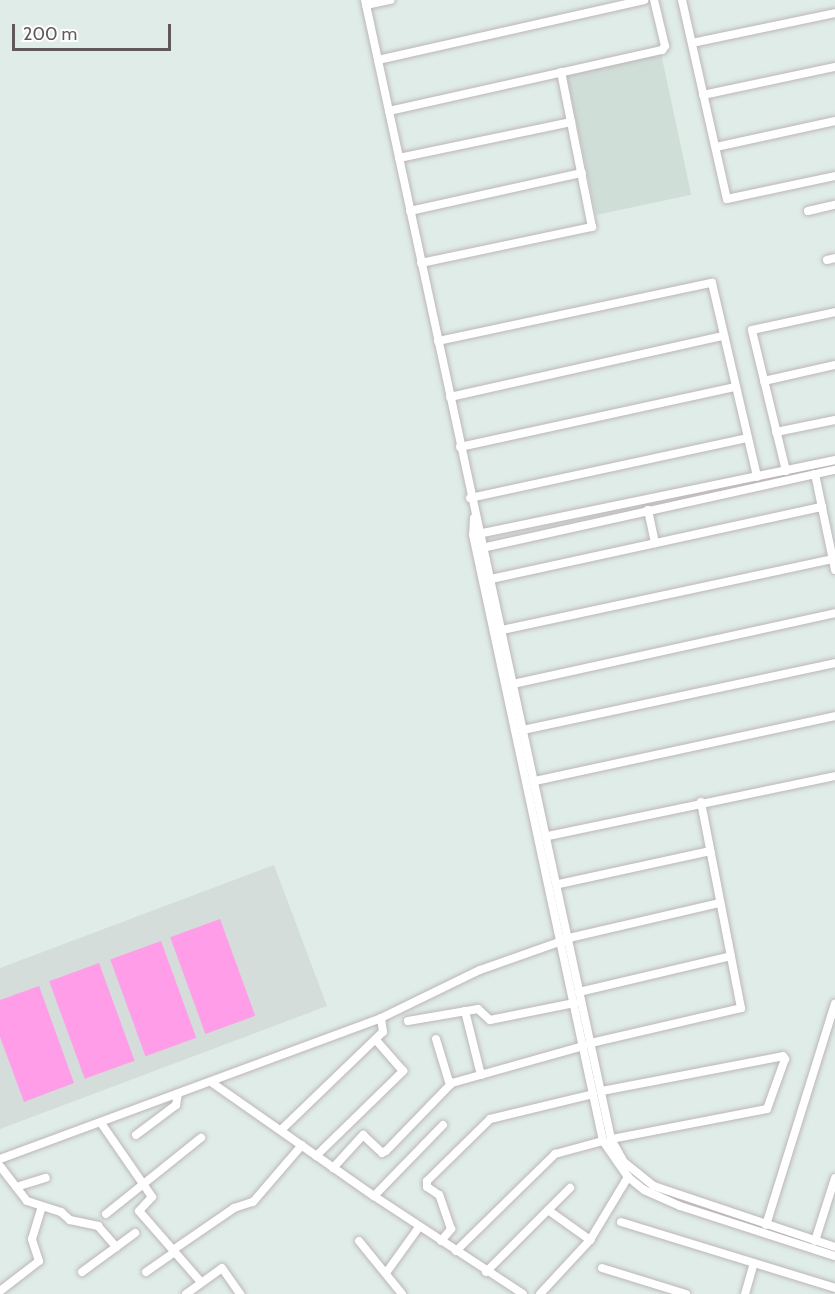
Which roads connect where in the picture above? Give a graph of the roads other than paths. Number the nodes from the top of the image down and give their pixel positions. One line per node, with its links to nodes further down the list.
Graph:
1 (390, 0): 5 (street)
2 (644, 0): 8 (street)
3 (654, 0): 10 (street)
4 (682, 0): 7 (street)
5 (365, 3): 8 (street)
6 (835, 13): 7 (street)
7 (692, 43): 11 (street)
8 (378, 60): 12 (street)
9 (835, 67): 11 (street)
10 (561, 72): 12 (street); 14 (street)
11 (703, 95): 15 (street)
12 (388, 111): 16 (street)
13 (835, 121): 15 (street)
14 (571, 122): 16 (street); 17 (street)
15 (716, 147): 18 (street)
16 (399, 158): 20 (street)
17 (582, 173): 20 (street); 22 (street)
18 (835, 176)
19 (835, 205): 21 (street)
20 (410, 211): 22 (street)
21 (807, 211)
22 (421, 263): 25 (street)
23 (835, 312): 27 (street)
24 (724, 336): 25 (street); 28 (street); 29 (street)
25 (438, 341): 29 (street)
26 (835, 365): 27 (street)
27 (764, 381): 31 (street)
28 (736, 387): 32 (street); 33 (street)
29 (450, 397): 33 (street)
30 (835, 420): 31 (street)
31 (776, 432): 36 (street)
32 (748, 438): 38 (street); 39 (street)
33 (460, 447): 39 (street)
34 (835, 460): 36 (street)
35 (835, 470): 37 (street)
36 (786, 471): 38 (street)
37 (815, 474): 40 (street); 41 (street)
38 (757, 477): 43 (street)
39 (470, 498): 42 (street)
40 (822, 507): 45 (street); 47 (street)
41 (648, 510): 45 (street); 46 (street)
42 (474, 513): 43 (street); 44 (street)
43 (481, 533): 44 (street); 46 (street)
44 (472, 535): 46 (street)
45 (655, 543): 49 (street)
46 (480, 548): 49 (street); 56 (street)
47 (833, 559): 48 (street); 51 (street)
48 (835, 570)
49 (490, 579): 51 (street)
50 (835, 613): 53 (street)
51 (502, 630): 53 (street)
52 (835, 663): 55 (street)
53 (513, 684): 55 (street)
54 (835, 716): 58 (street)
55 (523, 730): 56 (street)
56 (525, 756): 58 (street); 64 (street)
57 (835, 776): 59 (street)
58 (535, 782): 60 (street)
59 (701, 802): 60 (street); 61 (street)
60 (548, 836): 62 (street)
61 (710, 851): 62 (street); 63 (street)
62 (559, 884): 64 (street)
63 (720, 903): 64 (street); 65 (street)
64 (566, 939): 66 (street); 67 (street); 70 (street)
65 (731, 956): 66 (street); 74 (street)
66 (579, 992): 74 (street)
67 (574, 1003): 69 (street); 74 (street)
68 (835, 1003): 102 (street)
69 (465, 1011): 71 (street); 75 (street)
70 (381, 1018): 73 (street); 76 (street)
71 (408, 1021)
72 (436, 1039): 77 (street)
73 (376, 1040): 82 (street); 87 (street)
74 (587, 1045): 75 (street); 78 (street)
75 (481, 1075): 77 (street)
76 (212, 1082): 79 (street); 82 (street)
77 (450, 1085): 90 (street)
78 (597, 1092): 85 (street); 85 (street); 107 (street)
79 (178, 1094): 80 (street); 83 (street)
80 (101, 1123): 88 (street); 94 (street)
81 (443, 1125): 97 (street)
82 (281, 1130): 86 (street)
83 (136, 1135)
84 (201, 1138): 94 (street)
85 (608, 1140): 91 (street); 102 (street); 112 (street)
86 (302, 1145): 87 (street); 111 (street)
87 (316, 1155): 90 (street)
88 (0, 1159)
89 (0, 1166): 95 (street)
90 (333, 1168): 97 (street)
91 (628, 1177): 105 (street); 113 (street)
92 (46, 1178): 95 (street)
93 (835, 1178): 108 (street)
94 (143, 1183): 100 (street); 111 (street)
95 (16, 1187): 98 (street)
96 (570, 1188): 99 (street)
97 (374, 1196): 103 (street)
98 (42, 1206): 109 (street); 122 (street)
99 (548, 1210): 105 (street); 118 (street)
100 (106, 1214)
101 (621, 1222): 114 (street)
102 (766, 1226): 108 (street)
103 (419, 1227): 107 (street); 119 (street)
104 (135, 1233): 109 (street)
105 (590, 1240): 127 (street)
106 (359, 1241): 119 (street)
107 (441, 1241): 112 (street)
108 (815, 1241): 110 (street)
109 (116, 1247): 116 (street)
110 (835, 1247)
111 (174, 1251): 117 (street); 120 (street)
112 (456, 1251): 118 (street)
113 (835, 1256)
114 (754, 1263): 121 (street); 129 (street)
115 (602, 1268): 128 (street)
116 (82, 1272)
117 (146, 1272)
118 (486, 1272): 126 (street)
119 (386, 1273): 125 (street)
120 (201, 1282): 123 (street); 124 (street)
121 (835, 1288)
122 (0, 1291)
123 (186, 1294)
124 (240, 1294)
125 (402, 1294)
126 (523, 1294)
127 (540, 1294)
128 (686, 1294)
129 (745, 1294)

